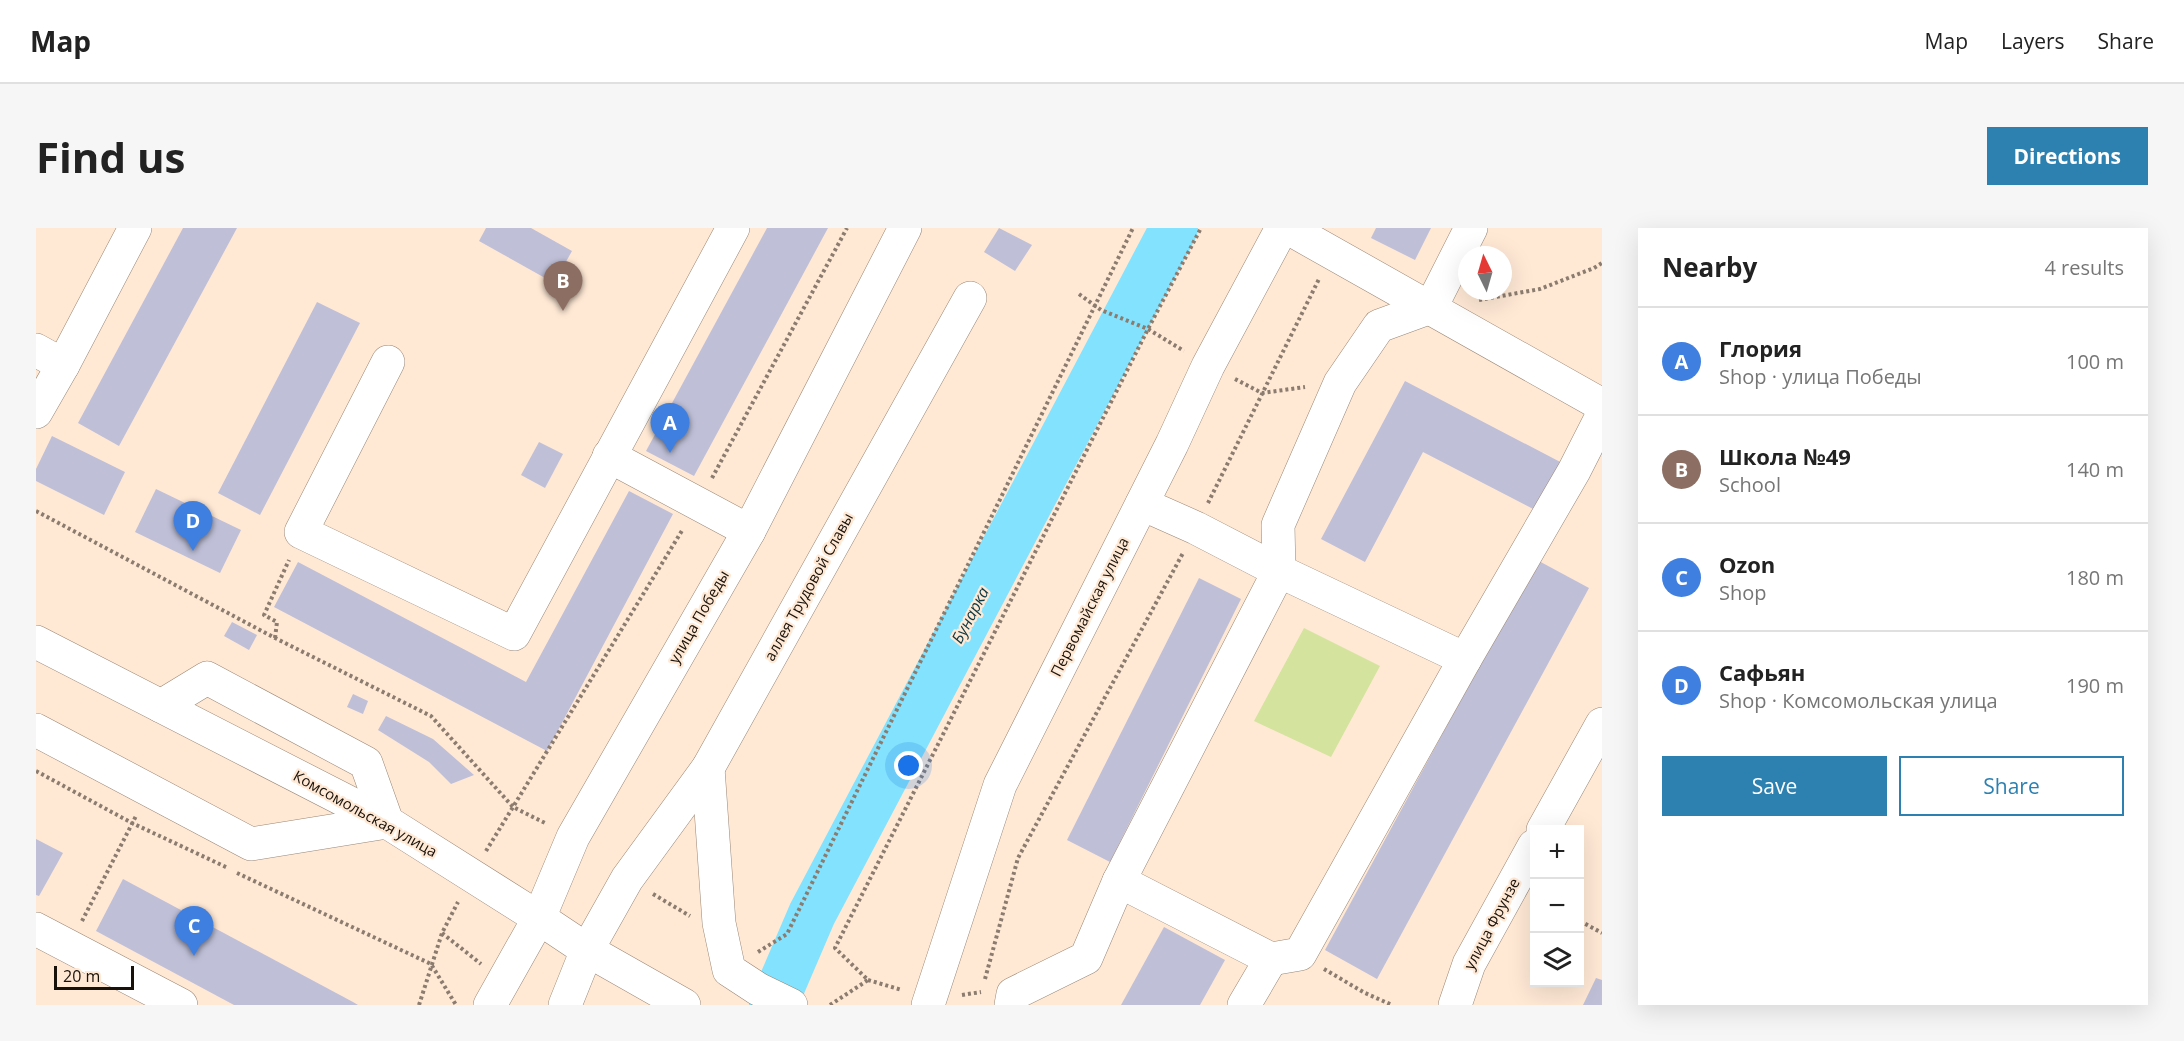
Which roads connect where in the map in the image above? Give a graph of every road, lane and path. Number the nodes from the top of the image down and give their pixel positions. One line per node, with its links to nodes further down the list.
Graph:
1 (135, 228): 18 (street)
2 (733, 228): 23 (street)
3 (847, 228): 24 (path)
4 (906, 228): 28 (street, улица Победы)
5 (1133, 228): 15 (path)
6 (1201, 228): 61 (path)
7 (1282, 228): 25 (street, Первомайская улица)
8 (1288, 228): 10 (street)
9 (1472, 228): 16 (street)
10 (1332, 253): 16 (street); 27 (path)
11 (1602, 262): 14 (path)
12 (1079, 294): 15 (path)
13 (970, 298): 37 (street, аллея Трудовой Славы)
14 (1474, 301)
15 (1094, 305): 17 (path); 51 (path)
16 (1431, 307): 20 (street); 30 (street)
17 (1137, 325)
18 (50, 358): 21 (street)
19 (388, 362): 29 (street)
20 (1602, 405)
21 (36, 412)
22 (1602, 416): 33 (street)
23 (609, 456): 24 (street); 29 (street)
24 (698, 504): 28 (street); 31 (path)
25 (1142, 504): 27 (street); 54 (street, Первомайская улица)
26 (36, 511): 31 (path)
27 (1196, 528): 30 (street); 53 (path)
28 (749, 531): 43 (street, улица Победы)
29 (301, 532): 31 (path)
30 (1279, 571): 33 (street); 42 (street)
31 (275, 638)
32 (36, 642): 34 (street, Комсомольская улица)
33 (1465, 659): 49 (street)
34 (161, 706): 39 (street, Комсомольская улица); 39 (street)
35 (1602, 724): 40 (street)
36 (36, 730): 38 (street)
37 (708, 768): 51 (street); 52 (street, аллея Трудовой Славы)
38 (150, 790): 39 (street); 48 (path)
39 (387, 822): 43 (street, Комсомольская улица)
40 (1546, 825)
41 (1530, 853): 64 (street, улица Фрунзе)
42 (1119, 881): 49 (street); 53 (street)
43 (539, 918): 52 (street, Комсомольская улица); 58 (street, улица Победы)
44 (1584, 923): 47 (path)
45 (36, 929): 48 (street)
46 (442, 933): 50 (path)
47 (1602, 933)
48 (69, 946): 55 (street)
49 (1285, 957): 62 (street); 63 (path)
50 (432, 964): 56 (path); 57 (path)
51 (729, 970): 60 (street)
52 (576, 977): 59 (street, Комсомольская улица)
53 (1012, 1000)
54 (929, 1002)
55 (181, 1005)
56 (419, 1005)
57 (456, 1005)
58 (490, 1005)
59 (684, 1005)
60 (791, 1005)
61 (830, 1005)
62 (1244, 1005)
63 (1392, 1005)
64 (1455, 1005)

